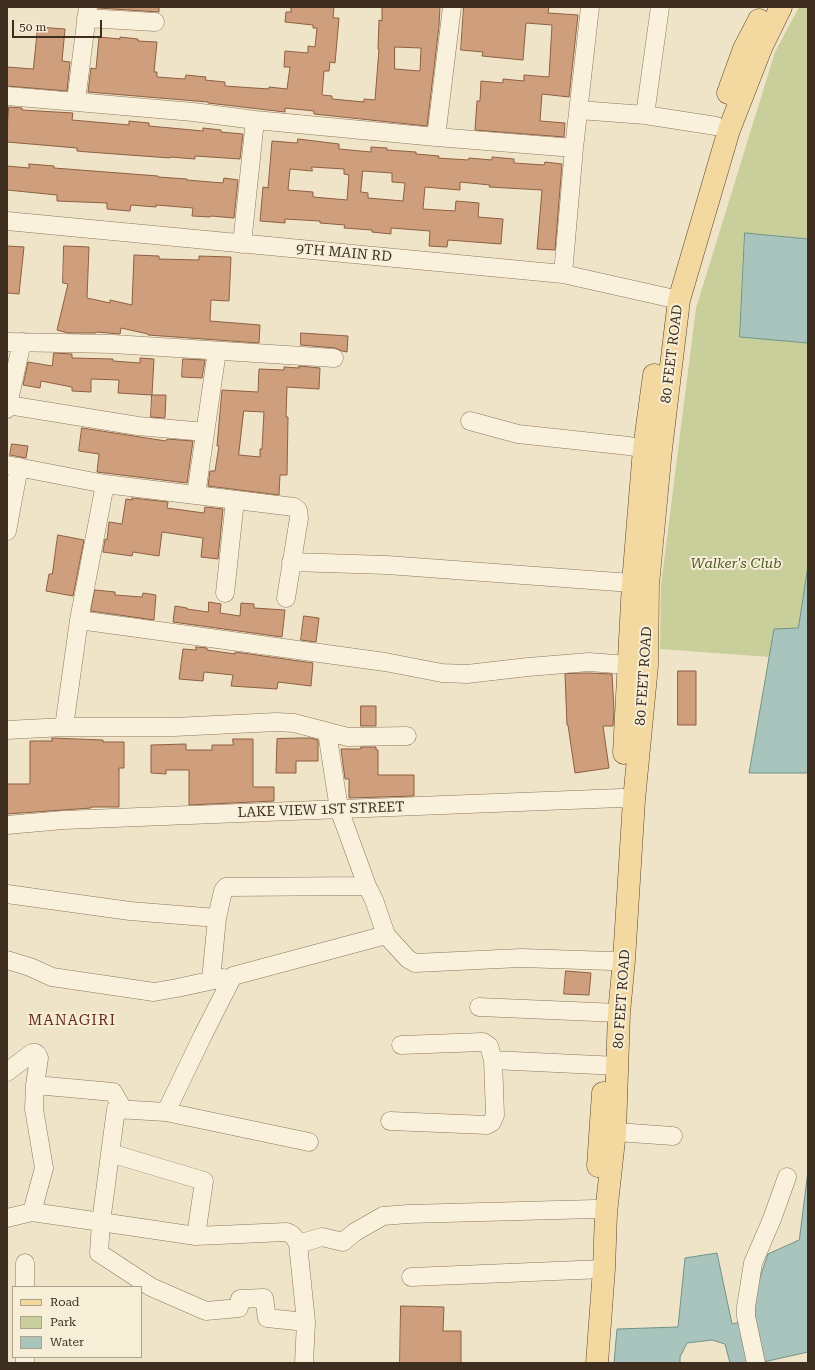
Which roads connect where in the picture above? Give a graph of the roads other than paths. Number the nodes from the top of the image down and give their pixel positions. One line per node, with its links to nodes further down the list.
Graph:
1 (452, 7): 14 (street)
2 (590, 7): 10 (street)
3 (660, 7): 11 (street)
4 (766, 7): 13 (main road, 80 FEET ROAD)
5 (781, 7): 19 (main road, 80 FEET ROAD)
6 (87, 12): 7 (street); 9 (street)
7 (155, 22)
8 (7, 96): 9 (street)
9 (76, 101): 12 (street)
10 (579, 110): 11 (street); 15 (street)
11 (645, 115): 13 (street)
12 (255, 120): 14 (street); 17 (street)
13 (716, 126): 19 (main road, 80 FEET ROAD)
14 (436, 137): 15 (street)
15 (574, 148): 18 (street)
16 (7, 221): 17 (street, 9TH MAIN RD)
17 (242, 244): 18 (street, 9TH MAIN RD)
18 (563, 274): 19 (street, 9TH MAIN RD)
19 (672, 298): 26 (main road, 80 FEET ROAD)
20 (14, 342): 21 (street); 23 (street)
21 (217, 351): 22 (street); 25 (street)
22 (334, 358)
23 (7, 407): 25 (street)
24 (470, 421): 26 (street)
25 (205, 432): 29 (street)
26 (652, 449): 33 (main road, 80 FEET ROAD)
27 (13, 466): 28 (street); 31 (street)
28 (105, 484): 29 (street); 36 (street)
29 (196, 495): 30 (street)
30 (235, 500): 32 (street); 34 (street)
31 (7, 531)
32 (291, 562): 33 (street); 35 (street)
33 (641, 584): 37 (main road, 80 FEET ROAD)
34 (225, 593)
35 (286, 598)
36 (79, 620): 37 (street); 38 (street)
37 (638, 665): 42 (main road, 80 FEET ROAD)
38 (64, 727): 39 (street); 40 (street)
39 (7, 730)
40 (327, 732): 41 (street); 43 (street)
41 (407, 736)
42 (628, 799): 43 (street, LAKE VIEW 1ST STREET); 49 (main road, 80 FEET ROAD)
43 (339, 809): 44 (street, LAKE VIEW 1ST STREET); 45 (street)
44 (7, 825)
45 (367, 886): 47 (street); 48 (street)
46 (7, 894): 47 (street)
47 (216, 918): 52 (street)
48 (386, 935): 49 (street); 51 (street)
49 (618, 960): 54 (main road, 80 FEET ROAD)
50 (7, 962): 52 (street)
51 (233, 976): 52 (street); 61 (street)
52 (211, 980)
53 (479, 1007): 54 (street)
54 (614, 1012): 57 (main road, 80 FEET ROAD)
55 (401, 1045): 56 (street)
56 (493, 1060): 57 (street); 62 (street)
57 (611, 1065): 63 (main road, 80 FEET ROAD)
58 (7, 1072): 59 (street)
59 (35, 1085): 60 (street); 69 (street)
60 (123, 1109): 61 (street); 66 (street)
61 (166, 1112): 65 (street)
62 (390, 1121)
63 (608, 1131): 64 (street); 68 (main road, 80 FEET ROAD)
64 (673, 1136)
65 (308, 1142)
66 (110, 1153): 71 (street); 72 (street)
67 (787, 1177): 82 (street)
68 (600, 1211): 73 (street); 75 (main road, 80 FEET ROAD)
69 (32, 1212): 70 (street); 71 (street)
70 (7, 1218)
71 (101, 1222): 72 (street); 78 (street)
72 (196, 1236): 73 (street)
73 (298, 1244): 78 (street)
74 (25, 1263): 77 (street)
75 (598, 1269): 76 (street); 80 (main road, 80 FEET ROAD); 81 (main road, 80 FEET ROAD)
76 (411, 1277)
77 (25, 1286)
78 (306, 1322): 79 (street)
79 (304, 1363)
80 (585, 1363)
81 (597, 1363)
82 (756, 1363)

